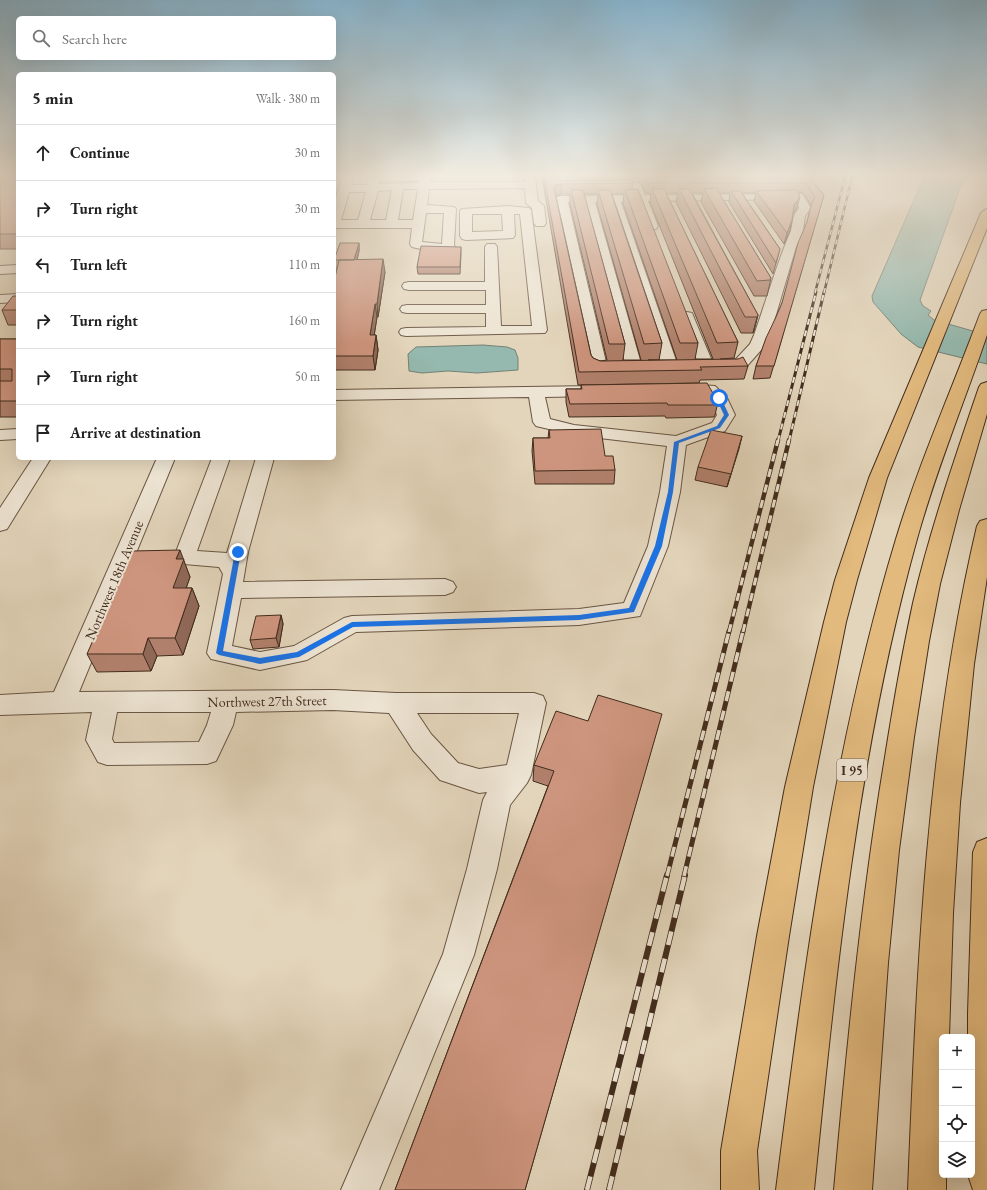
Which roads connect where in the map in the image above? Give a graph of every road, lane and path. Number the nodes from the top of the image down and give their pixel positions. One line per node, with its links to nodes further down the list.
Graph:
1 (417, 233): 11 (street)
2 (449, 233): 11 (street)
3 (532, 233): 9 (street)
4 (569, 233): 34 (street)
5 (597, 233): 34 (street)
6 (626, 233): 33 (street)
7 (796, 233): 13 (street)
8 (979, 233): 60 (highway)
9 (536, 247): 12 (street); 28 (street)
10 (778, 247): 13 (street)
11 (448, 248): 12 (street)
12 (490, 248): 18 (street)
13 (786, 260): 20 (street)
14 (16, 269): 15 (street)
15 (0, 270)
16 (767, 279): 20 (street)
17 (410, 286): 18 (street)
18 (492, 286): 24 (street)
19 (13, 290): 21 (street)
20 (775, 292): 27 (street)
21 (0, 299)
22 (683, 307): 32 (street)
23 (407, 309): 24 (street)
24 (493, 309): 28 (street)
25 (987, 314): 61 (highway, I 95)
26 (756, 316): 27 (street)
27 (763, 330): 31 (street)
28 (494, 331): 29 (street)
29 (406, 332)
30 (738, 346): 31 (street)
31 (745, 360): 32 (street)
32 (706, 365): 33 (street)
33 (670, 366): 34 (street)
34 (634, 367)
35 (987, 387): 62 (highway)
36 (670, 390): 42 (street)
37 (615, 391): 38 (street)
38 (536, 392): 39 (street); 42 (street)
39 (336, 395)
40 (0, 434): 41 (street)
41 (16, 434)
42 (676, 442): 49 (street)
43 (41, 460): 47 (street)
44 (165, 460): 51 (street, Northwest 18th Avenue)
45 (220, 460): 49 (street)
46 (264, 460): 49 (street)
47 (0, 524)
48 (987, 526): 63 (highway)
49 (233, 582): 50 (street)
50 (445, 588)
51 (62, 702): 52 (street, Northwest 27th Street); 55 (street, Northwest 27th Street)
52 (107, 702): 53 (street, Northwest 27th Street); 53 (street)
53 (226, 702): 54 (street, Northwest 27th Street)
54 (396, 703): 56 (street); 56 (street, Northwest 27th Street)
55 (0, 705)
56 (518, 775): 59 (street)
57 (987, 852): 58 (highway)
58 (987, 1179)
59 (360, 1190)
60 (740, 1190)
61 (795, 1190)
62 (853, 1190)
63 (927, 1190)

